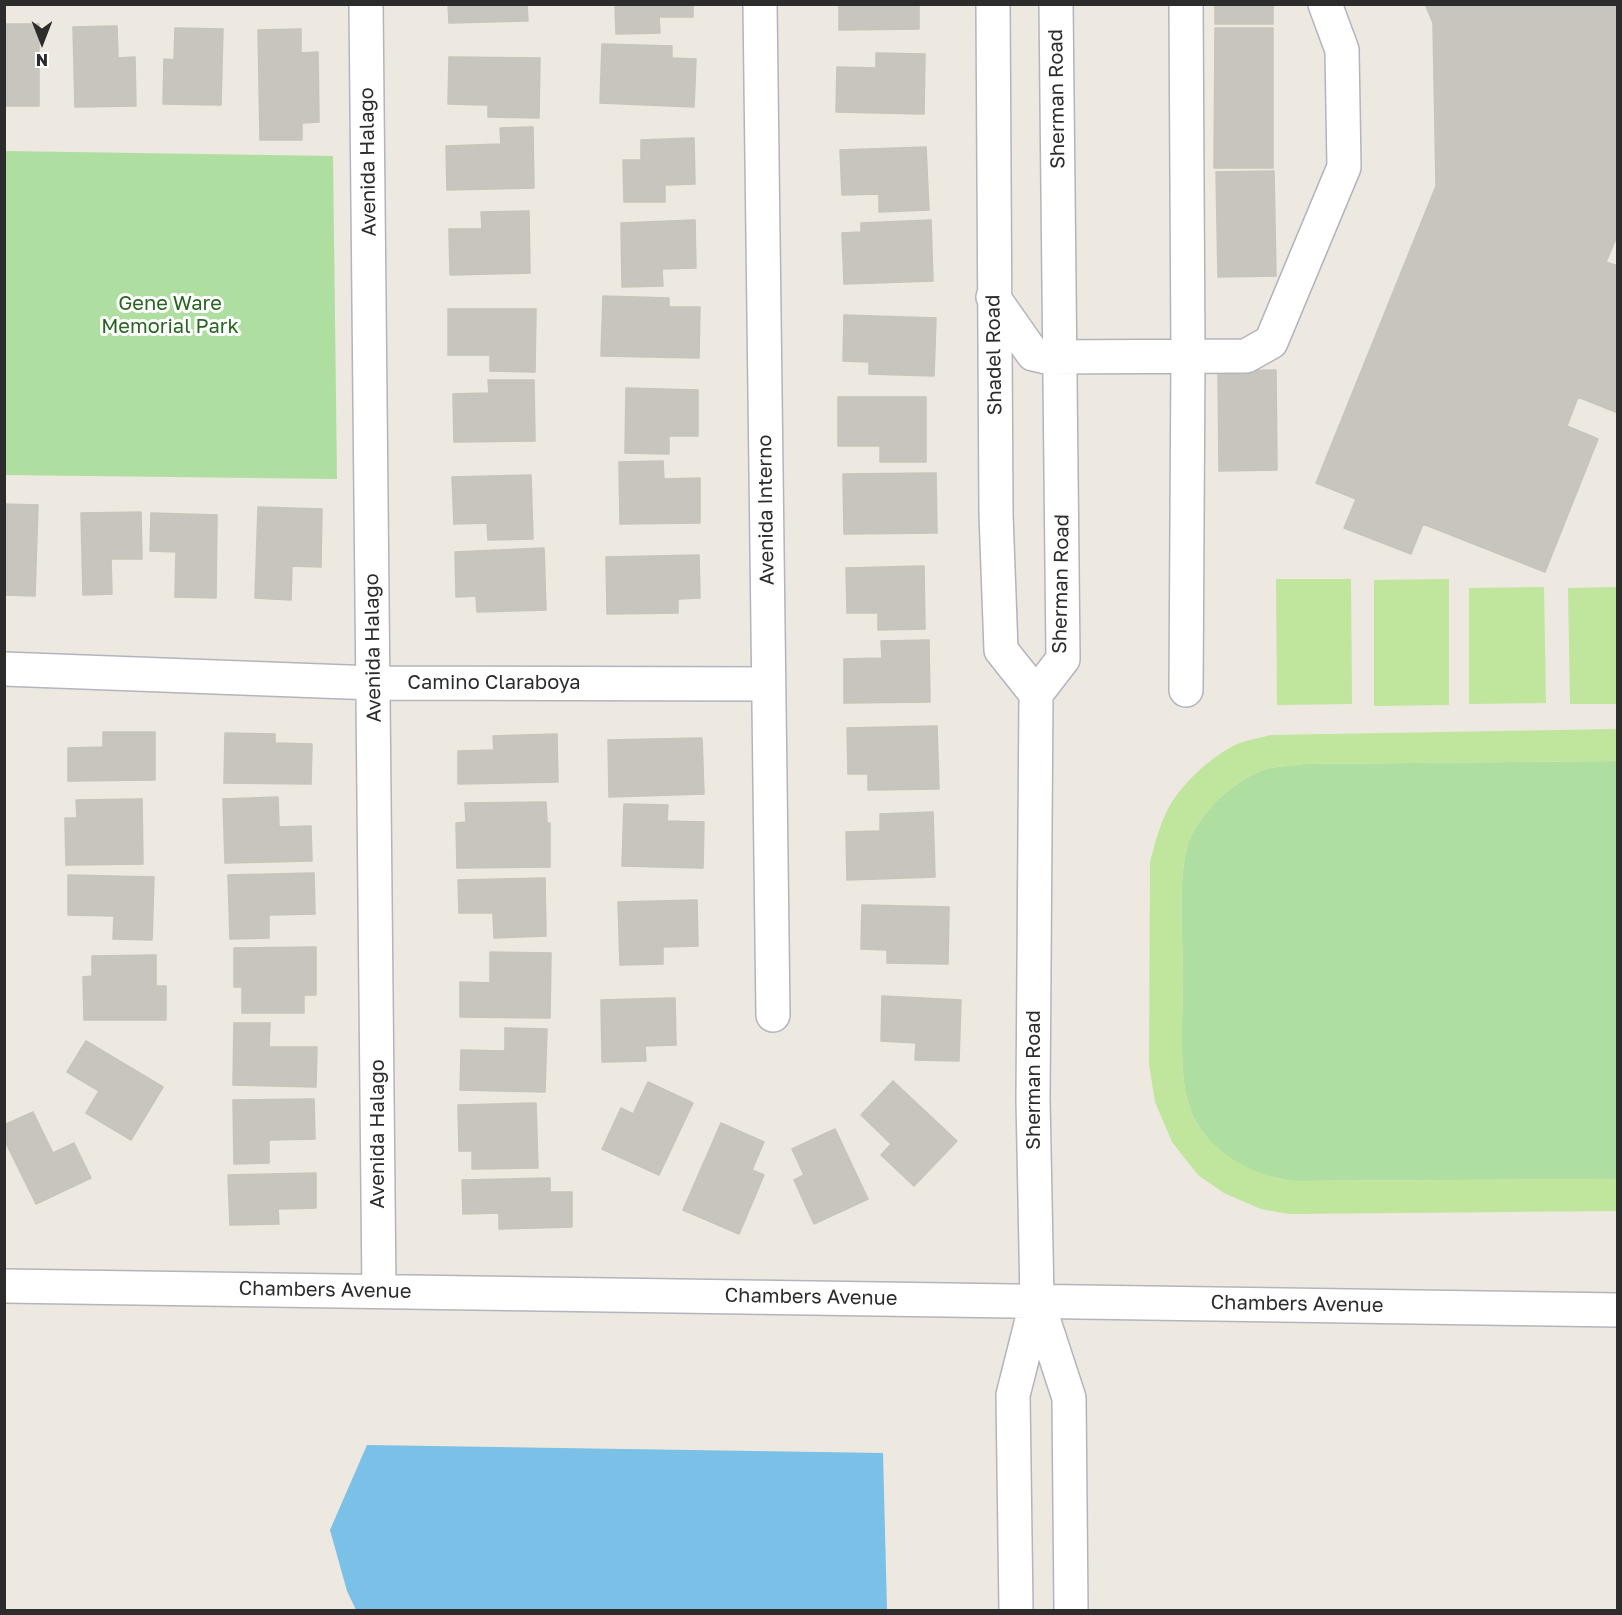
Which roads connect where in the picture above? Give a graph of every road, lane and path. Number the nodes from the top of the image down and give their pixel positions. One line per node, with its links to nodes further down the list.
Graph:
1 (366, 4): 11 (street, Avenida Halago)
2 (760, 4): 12 (street, Avenida Interno)
3 (993, 4): 7 (street, Shadel Road)
4 (1056, 4): 9 (street, Sherman Road)
5 (1186, 4): 8 (street)
6 (1325, 4): 8 (street)
7 (993, 297): 9 (street); 14 (street, Shadel Road)
8 (1188, 356): 9 (street); 13 (street)
9 (1060, 357): 14 (street, Sherman Road)
10 (4, 669): 11 (street, Camino Claraboya)
11 (374, 683): 12 (street, Camino Claraboya); 17 (street, Avenida Halago)
12 (768, 684): 15 (street, Avenida Interno)
13 (1186, 690)
14 (1036, 694): 18 (street, Sherman Road)
15 (772, 1015)
16 (4, 1286): 17 (street, Chambers Avenue)
17 (379, 1291): 18 (street, Chambers Avenue)
18 (1037, 1300): 19 (street, Chambers Avenue); 20 (street, Sherman Road); 21 (street, Sherman Road)
19 (1617, 1310)
20 (1016, 1611)
21 (1071, 1611)

